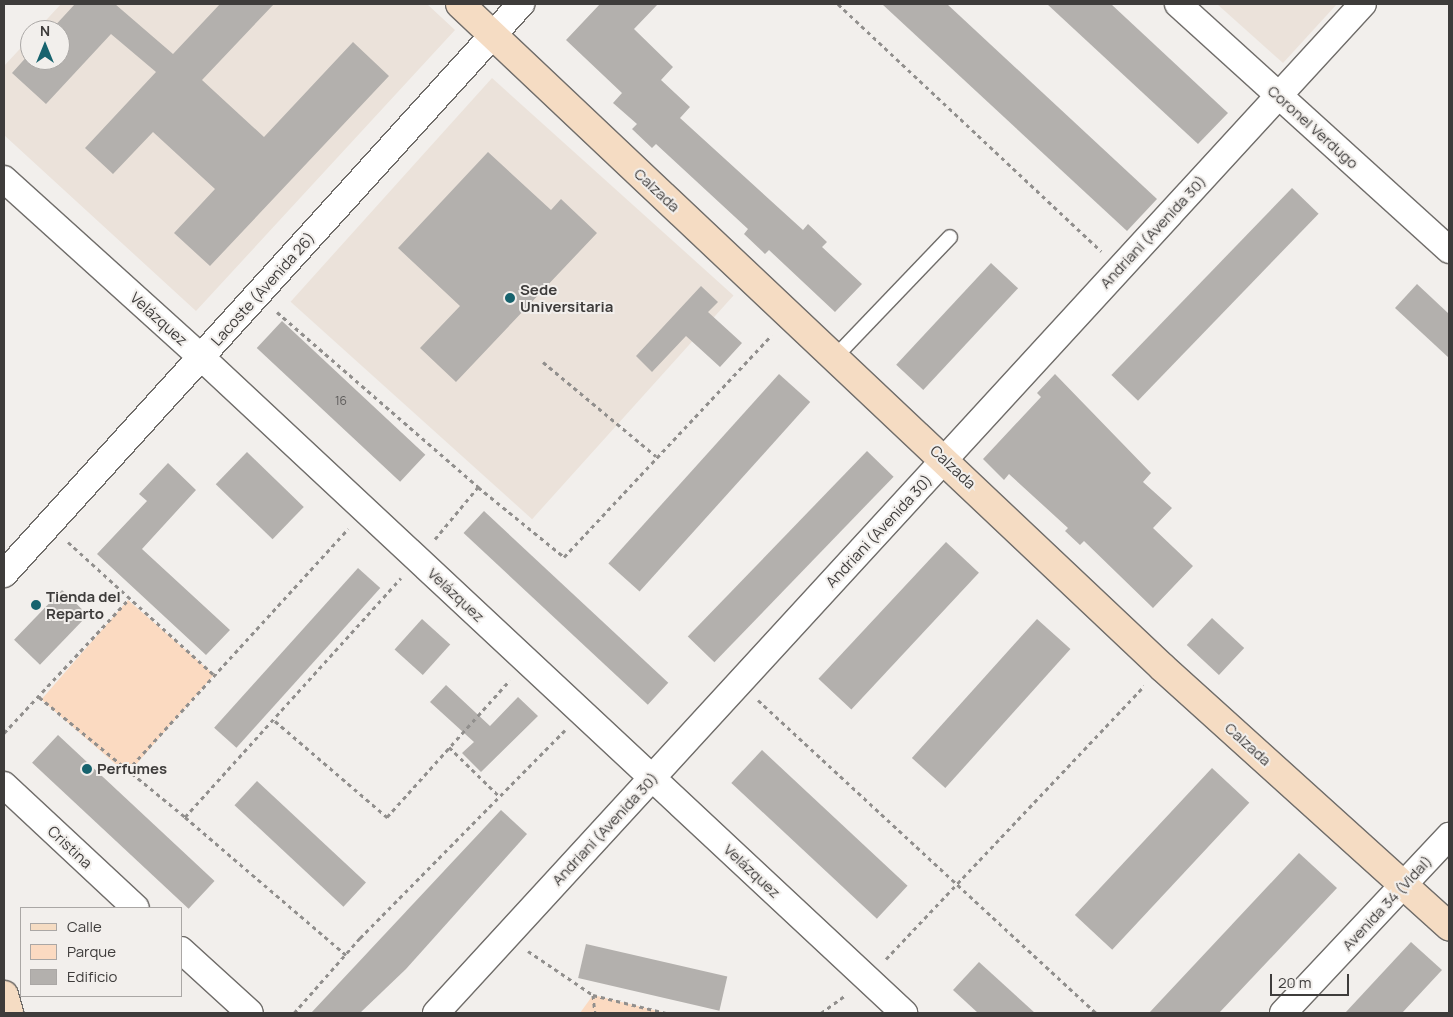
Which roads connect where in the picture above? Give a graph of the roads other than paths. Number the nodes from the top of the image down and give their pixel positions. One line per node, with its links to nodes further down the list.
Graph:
1 (460, 4): 5 (street, Calzada)
2 (521, 4): 5 (street, Lacoste (Avenida 26))
3 (1178, 4): 6 (street, Coronel Verdugo)
4 (1363, 4): 6 (street, Andriani (Avenida 30))
5 (493, 35): 10 (street, Lacoste (Avenida 26)); 11 (street, Calzada)
6 (1279, 96): 9 (street, Coronel Verdugo); 12 (street, Andriani (Avenida 30))
7 (4, 179): 10 (street, Velázquez)
8 (950, 237): 11 (lane)
9 (1449, 250)
10 (201, 357): 13 (street, Lacoste (Avenida 26)); 14 (street, Velázquez)
11 (834, 357): 12 (street, Calzada)
12 (944, 459): 14 (street, Andriani (Avenida 30)); 17 (street, Calzada)
13 (4, 574)
14 (652, 778): 22 (street, Andriani (Avenida 30)); 23 (street, Velázquez)
15 (4, 785): 18 (street, Cristina)
16 (1449, 836): 17 (street, Avenida 34 (Vidal))
17 (1403, 884): 19 (street, Calzada); 24 (street, Avenida 34 (Vidal))
18 (135, 907)
19 (1449, 926)
20 (182, 951): 21 (street)
21 (250, 1013)
22 (436, 1013)
23 (904, 1013)
24 (1283, 1013)

